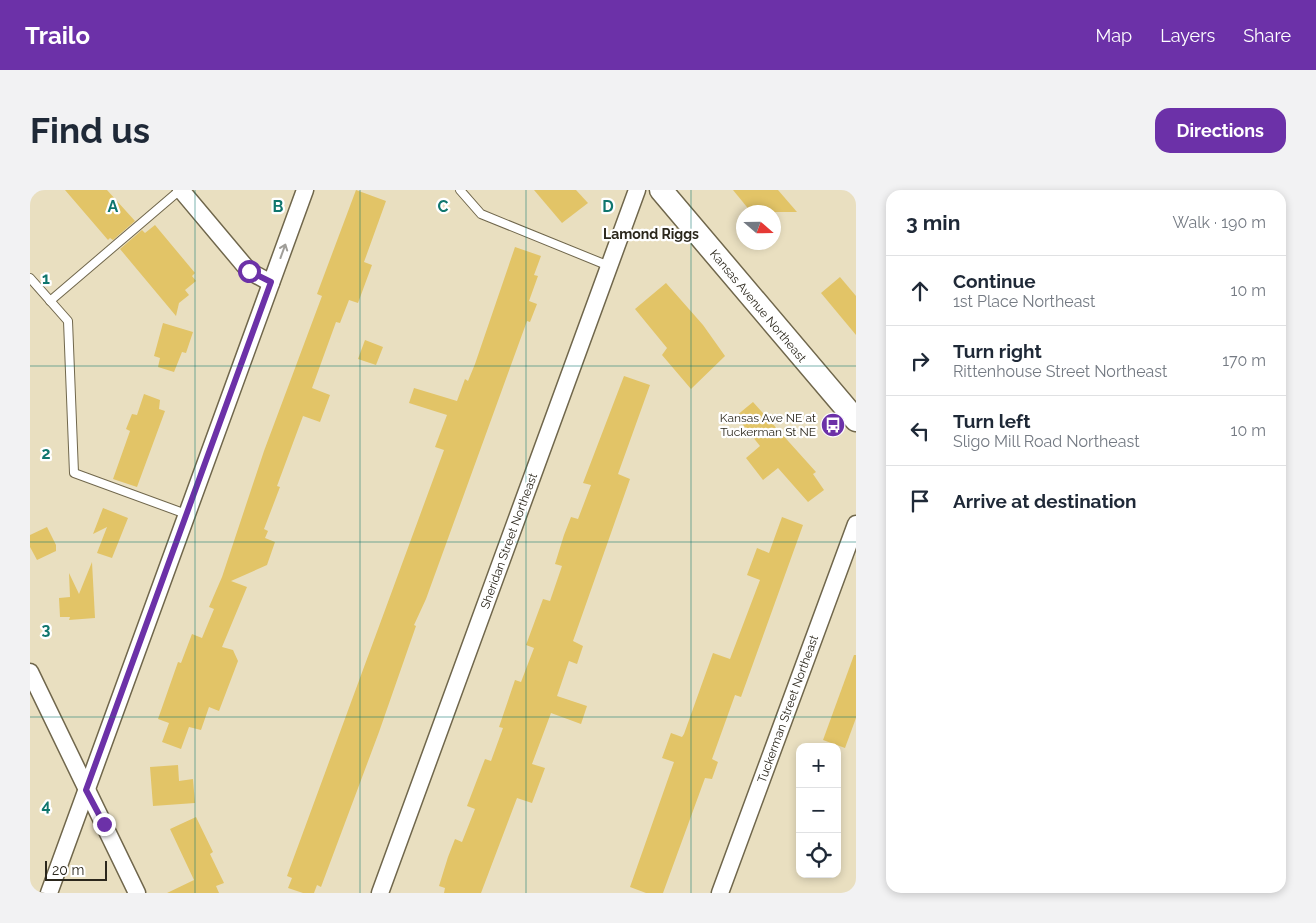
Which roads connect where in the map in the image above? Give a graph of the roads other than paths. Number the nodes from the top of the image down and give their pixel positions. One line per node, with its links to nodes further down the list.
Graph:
1 (181, 190): 8 (street); 9 (lane)
2 (305, 190): 8 (street, one-way to 2)
3 (460, 190): 6 (lane)
4 (637, 190): 6 (street, Sheridan Street Northeast)
5 (661, 190): 10 (street, Kansas Avenue Northeast)
6 (609, 266): 17 (street, Sheridan Street Northeast)
7 (30, 278): 9 (lane)
8 (271, 282): 11 (street)
9 (50, 301): 11 (lane)
10 (856, 420)
11 (186, 514): 14 (street)
12 (856, 524): 18 (street, Tuckerman Street Northeast)
13 (30, 672): 14 (street)
14 (86, 790): 15 (street); 16 (street)
15 (49, 893)
16 (138, 893)
17 (380, 893)
18 (720, 893)

